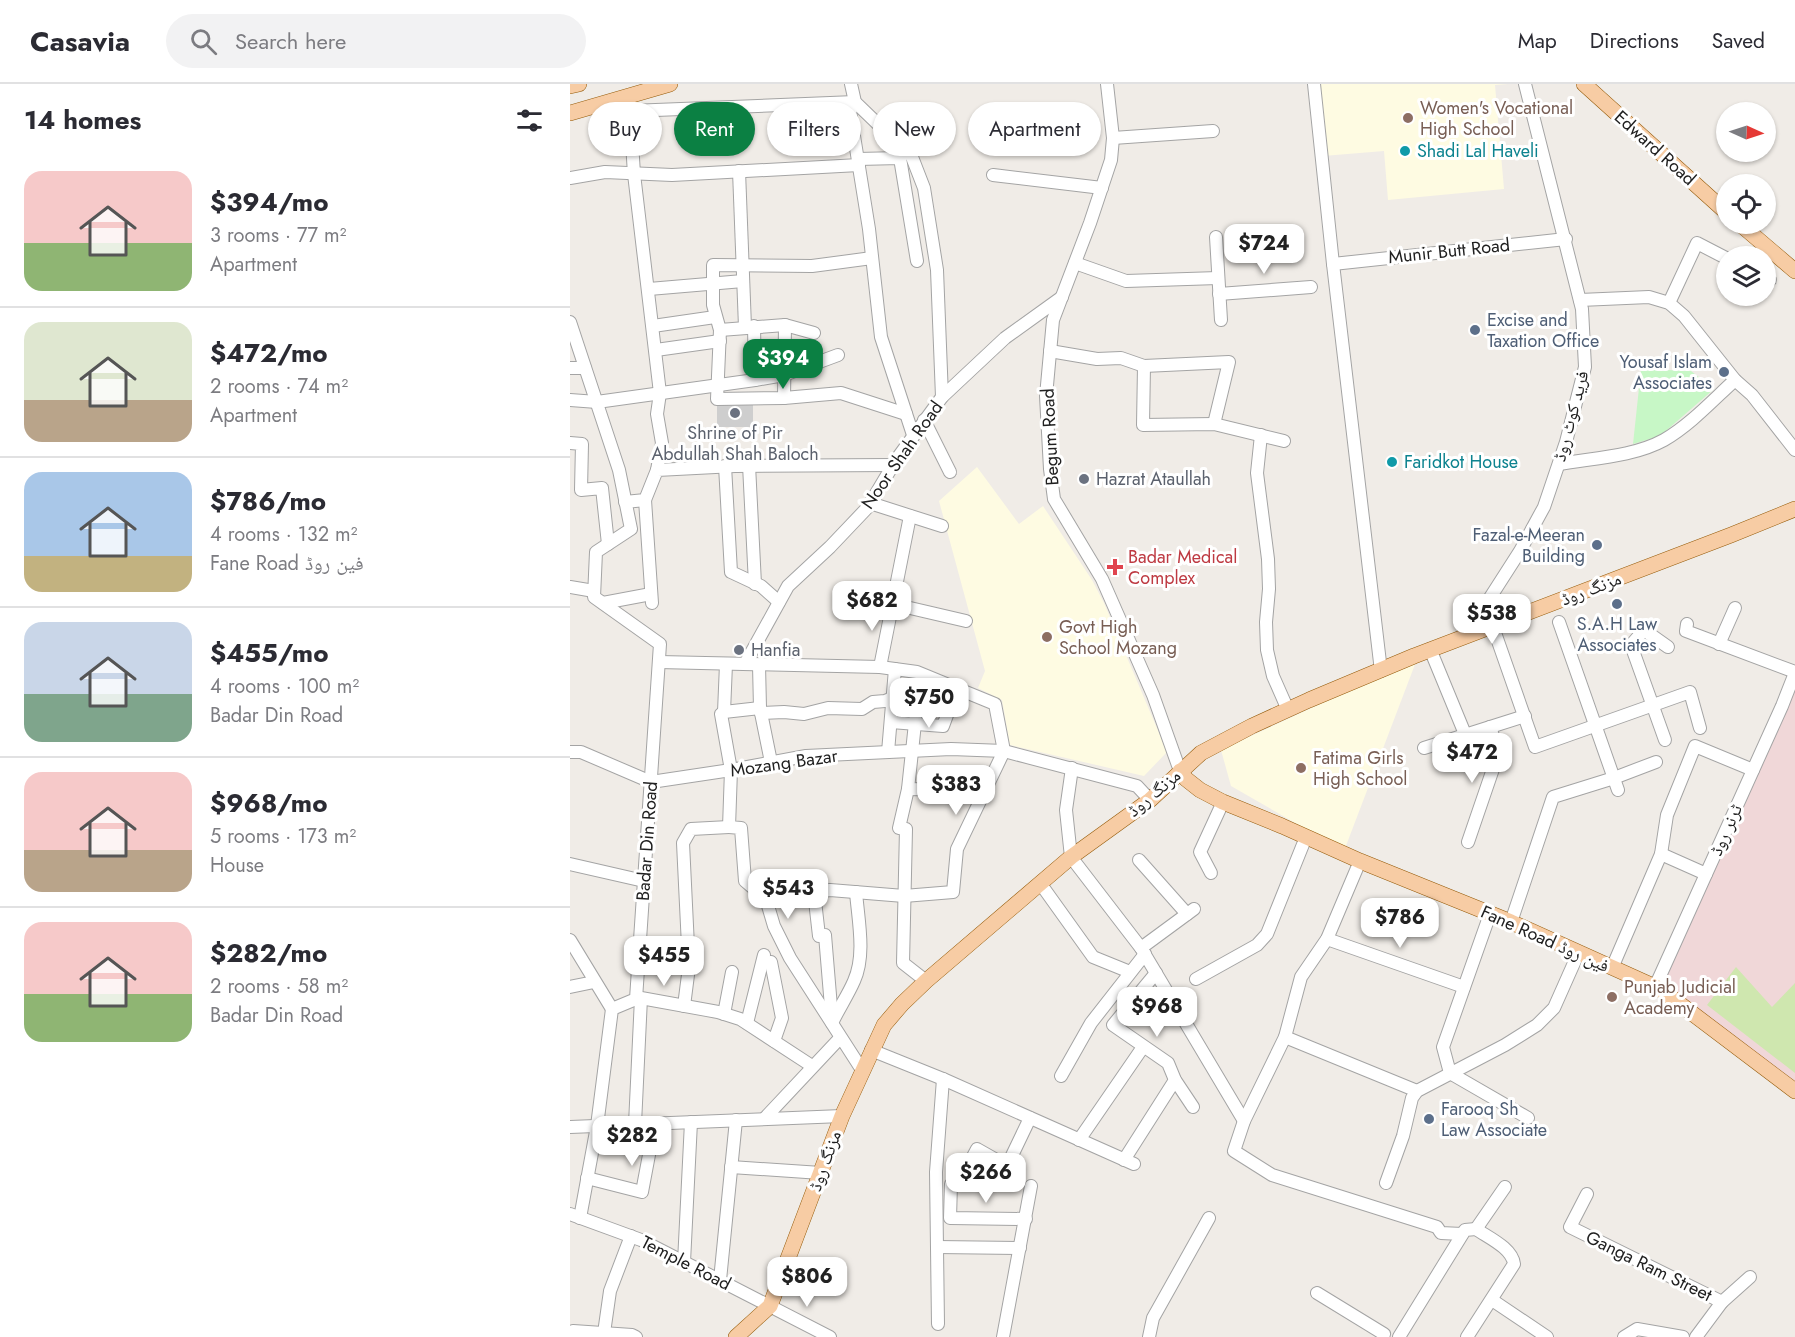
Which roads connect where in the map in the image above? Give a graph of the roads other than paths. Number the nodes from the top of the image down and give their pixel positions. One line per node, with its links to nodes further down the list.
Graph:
1 (579, 84): 8 (main road)
2 (670, 84): 9 (main road)
3 (851, 84): 10 (street)
4 (1107, 84): 17 (street, Begum Road)
5 (1314, 84): 34 (street)
6 (1525, 84): 29 (street, فرید کوٹ روڈ)
7 (1584, 84): 26 (main road, Edward Road)
8 (570, 86)
9 (632, 102)
10 (855, 102)
11 (767, 103): 12 (street)
12 (662, 104)
13 (861, 108): 65 (street)
14 (588, 110): 15 (main road)
15 (570, 113)
16 (1213, 131): 17 (street)
17 (1113, 138): 25 (street, Begum Road)
18 (632, 156): 22 (street)
19 (858, 156): 20 (street)
20 (859, 162): 21 (street); 31 (street); 32 (street)
21 (739, 171): 22 (street); 35 (street)
22 (634, 174): 24 (street); 41 (street)
23 (993, 175): 25 (street)
24 (570, 178)
25 (1102, 188): 33 (street, Begum Road)
26 (1716, 203)
27 (1752, 234): 36 (main road)
28 (1216, 237): 37 (street)
29 (1566, 239): 34 (street, Munir Butt Road); 44 (street, فرید کوٹ روڈ)
30 (1716, 253): 45 (street)
31 (872, 258): 35 (street); 69 (street)
32 (917, 261)
33 (1075, 263): 37 (street); 43 (street, Begum Road)
34 (1333, 264): 111 (street)
35 (742, 265): 38 (street); 39 (street)
36 (1795, 271)
37 (1218, 278): 42 (street)
38 (743, 281): 39 (street); 51 (street)
39 (712, 283): 41 (street); 46 (street)
40 (1311, 287): 42 (street)
41 (649, 289): 50 (street)
42 (1219, 294): 47 (street)
43 (1062, 297): 55 (street, Begum Road); 65 (street, Noor Shah Road)
44 (1580, 300): 45 (street); 77 (street, فرید کوٹ روڈ)
45 (1669, 303): 62 (street)
46 (715, 317): 50 (street); 53 (street)
47 (1221, 320)
48 (570, 322): 59 (street)
49 (785, 325): 51 (street); 52 (street); 60 (street)
50 (653, 326): 54 (street)
51 (750, 327): 53 (street); 61 (street)
52 (814, 333)
53 (720, 335): 54 (street); 63 (street)
54 (656, 350): 64 (street)
55 (1050, 351): 57 (street); 137 (street, Begum Road)
56 (838, 355): 60 (street)
57 (1144, 366): 71 (street); 71 (street)
58 (570, 368): 59 (street)
59 (585, 368): 68 (street)
60 (784, 375): 61 (street); 66 (street)
61 (755, 380): 63 (street)
62 (1735, 380): 76 (street); 77 (street)
63 (718, 384): 64 (street); 66 (street)
64 (660, 393): 68 (street); 81 (street)
65 (942, 397): 70 (street, Noor Shah Road)
66 (784, 398): 69 (street)
67 (570, 400): 68 (street)
68 (597, 402): 85 (street)
69 (906, 414): 72 (street)
70 (924, 420): 72 (street, Noor Shah Road); 82 (street)
71 (1214, 424): 73 (street)
72 (913, 435): 79 (street, Noor Shah Road)
73 (1261, 435): 74 (street); 117 (street)
74 (1284, 441)
75 (570, 443): 83 (street)
76 (1795, 450)
77 (1559, 464): 101 (street, فرید کوٹ روڈ)
78 (749, 465): 79 (street); 80 (street); 91 (street)
79 (893, 465): 86 (street, Noor Shah Road)
80 (725, 466): 81 (street); 91 (street)
81 (657, 470): 84 (street)
82 (950, 472)
83 (575, 485): 90 (street)
84 (645, 500): 85 (street); 95 (street)
85 (625, 502): 90 (street)
86 (870, 503): 88 (street); 94 (street, Noor Shah Road)
87 (1795, 508): 101 (main road, مزنگ روڈ)
88 (910, 516): 89 (street); 96 (street)
89 (942, 526)
90 (608, 544): 93 (street)
91 (755, 584): 94 (street)
92 (570, 587): 93 (street)
93 (594, 591): 95 (street, Badar Din Road)
94 (779, 602): 107 (street, Noor Shah Road)
95 (603, 603): 105 (street, Badar Din Road)
96 (893, 604): 98 (street); 109 (street)
97 (1735, 608): 102 (street)
98 (966, 621)
99 (1559, 622): 122 (street)
100 (1687, 624): 102 (street)
101 (1492, 628): 104 (main road, مزنگ روڈ); 119 (street, فرید کوٹ روڈ)
102 (1719, 644): 112 (street)
103 (1668, 647): 115 (street)
104 (1430, 649): 111 (main road, مزنگ روڈ); 125 (street)
105 (659, 662): 106 (street); 138 (street, Badar Din Road)
106 (726, 664): 107 (street); 118 (street)
107 (745, 664): 108 (street)
108 (759, 664): 109 (street); 116 (street)
109 (880, 667): 110 (street)
110 (895, 669): 113 (street); 114 (street)
111 (1381, 670): 117 (main road, مزنگ روڈ)
112 (1795, 672): 136 (street, ٹرنر روڈ)
113 (957, 688): 121 (street); 129 (street)
114 (893, 698): 116 (street); 120 (street); 121 (street)
115 (1652, 705): 122 (street); 124 (street); 126 (street)
116 (760, 710): 118 (street); 132 (street)
117 (1288, 710): 137 (main road, مزنگ روڈ)
118 (724, 712): 135 (street)
119 (1525, 716): 122 (street, فرید کوٹ روڈ); 123 (street)
120 (891, 722): 121 (street); 131 (street)
121 (915, 723): 128 (street)
122 (1596, 725): 139 (street)
123 (1490, 727): 125 (street); 146 (street)
124 (1700, 728)
125 (1466, 735): 127 (street)
126 (1665, 740)
127 (1424, 748)
128 (911, 751): 129 (street, Mozang Bazar); 131 (street, Mozang Bazar); 140 (street)
129 (1004, 751): 134 (street, Mozang Bazar); 158 (street)
130 (570, 752): 138 (street)
131 (888, 752): 132 (street, Mozang Bazar)
132 (771, 762): 135 (street, Mozang Bazar)
133 (1656, 762): 139 (street)
134 (1072, 768): 142 (street, Mozang Bazar); 148 (street)
135 (731, 770): 138 (street, Mozang Bazar); 144 (street)
136 (1753, 770): 147 (street); 153 (street, ٹرنر روڈ)
137 (1180, 771): 142 (main road, مزنگ روڈ); 143 (main road, Fane Road فین روڈ)
138 (651, 782): 154 (street, Badar Din Road)
139 (1616, 784): 161 (street)
140 (908, 789): 141 (street); 158 (street)
141 (947, 790)
142 (1150, 800): 148 (main road, مزنگ روڈ)
143 (1223, 802): 145 (main road, Fane Road فین روڈ); 152 (street)
144 (729, 827): 159 (street); 176 (street)
145 (1306, 837): 150 (main road, Fane Road فین روڈ); 170 (street)
146 (1468, 842)
147 (1661, 854): 153 (street); 166 (street)
148 (1071, 857): 155 (main road, مزنگ روڈ); 164 (street)
149 (1139, 860): 164 (street)
150 (1360, 861): 160 (main road, Fane Road فین روڈ); 162 (street)
151 (570, 864): 154 (street)
152 (1211, 873)
153 (1706, 874): 175 (street, ٹرنر روڈ)
154 (644, 881): 177 (street, Badar Din Road)
155 (1040, 883): 168 (street); 171 (main road, مزنگ روڈ)
156 (814, 892): 157 (street); 159 (street); 180 (street)
157 (856, 892): 158 (street); 180 (street)
158 (904, 896): 171 (street)
159 (766, 899): 180 (street)
160 (1490, 914): 161 (main road, Fane Road فین روڈ); 174 (street)
161 (1511, 922): 165 (main road, Fane Road فین روڈ)
162 (1327, 939): 174 (street); 181 (street)
163 (570, 940): 172 (street)
164 (1143, 951): 168 (street); 169 (street)
165 (1578, 954): 166 (main road, Fane Road فین روڈ); 188 (street)
166 (1612, 968): 175 (main road, Fane Road فین روڈ)
167 (732, 972): 178 (street)
168 (1130, 972): 189 (street)
169 (1156, 973): 184 (street); 200 (street)
170 (1196, 979)
171 (926, 981): 185 (main road, مزنگ روڈ)
172 (594, 982): 173 (street); 177 (street)
173 (570, 987)
174 (1464, 987): 188 (street)
175 (1655, 987): 193 (main road, Fane Road فین روڈ)
176 (684, 1006): 178 (street); 202 (street)
177 (612, 1009): 204 (street)
178 (724, 1014): 179 (street)
179 (747, 1023): 183 (street); 183 (street)
180 (832, 1023): 182 (street)
181 (1285, 1037): 192 (street); 200 (street)
182 (840, 1038): 186 (street); 187 (street)
183 (774, 1041): 186 (street)
184 (1143, 1047): 191 (street); 206 (street)
185 (871, 1050): 187 (main road, مزنگ روڈ); 190 (street)
186 (812, 1066): 198 (street)
187 (862, 1070): 195 (main road, مزنگ روڈ)
188 (1450, 1073): 192 (street); 197 (street)
189 (1061, 1076)
190 (942, 1079): 196 (street); 221 (street)
191 (1175, 1080): 194 (street); 206 (street)
192 (1417, 1091): 211 (street)
193 (1795, 1091)
194 (1193, 1107)
195 (842, 1116): 198 (street); 209 (main road, مزنگ روڈ)
196 (1030, 1118): 206 (street); 207 (street)
197 (1528, 1118)
198 (764, 1119): 199 (street)
199 (736, 1120): 201 (street); 208 (street)
200 (1244, 1121): 219 (street)
201 (691, 1122): 203 (street); 223 (street)
202 (635, 1124): 203 (street); 204 (street)
203 (655, 1124): 210 (street)
204 (597, 1126): 205 (street); 210 (street)
205 (570, 1127)
206 (1079, 1140)
207 (969, 1164)
208 (731, 1167): 209 (street); 225 (street)
209 (821, 1173): 229 (main road, مزنگ روڈ)
210 (587, 1178): 216 (street)
211 (1386, 1183)
212 (951, 1184): 218 (street)
213 (1031, 1186): 218 (street)
214 (1505, 1187): 219 (street)
215 (1587, 1194): 228 (street, Ganga Ram Street)
216 (575, 1216): 220 (street, Temple Road)
217 (1209, 1218): 237 (street)
218 (1026, 1219): 222 (street)
219 (1468, 1231): 227 (street); 239 (street)
220 (631, 1236): 223 (street, Temple Road); 231 (street)
221 (937, 1247): 222 (street); 230 (street)
222 (1020, 1248): 236 (street)
223 (684, 1262): 225 (street, Temple Road)
224 (1750, 1276): 228 (street)
225 (720, 1280): 229 (street, Temple Road)
226 (1317, 1293): 238 (street)
227 (1492, 1300): 240 (street); 241 (street)
228 (1722, 1302): 244 (street, Ganga Ram Street)
229 (770, 1306): 234 (main road, مزنگ روڈ); 235 (street, Temple Road)
230 (938, 1324)
231 (604, 1333): 232 (street); 233 (street)
232 (570, 1334)
233 (628, 1336)
234 (736, 1337)
235 (830, 1337)
236 (1003, 1337)
237 (1149, 1337)
238 (1383, 1337)
239 (1399, 1337)
240 (1467, 1337)
241 (1547, 1337)
242 (1624, 1337): 243 (street)
243 (1683, 1337)
244 (1696, 1337)

